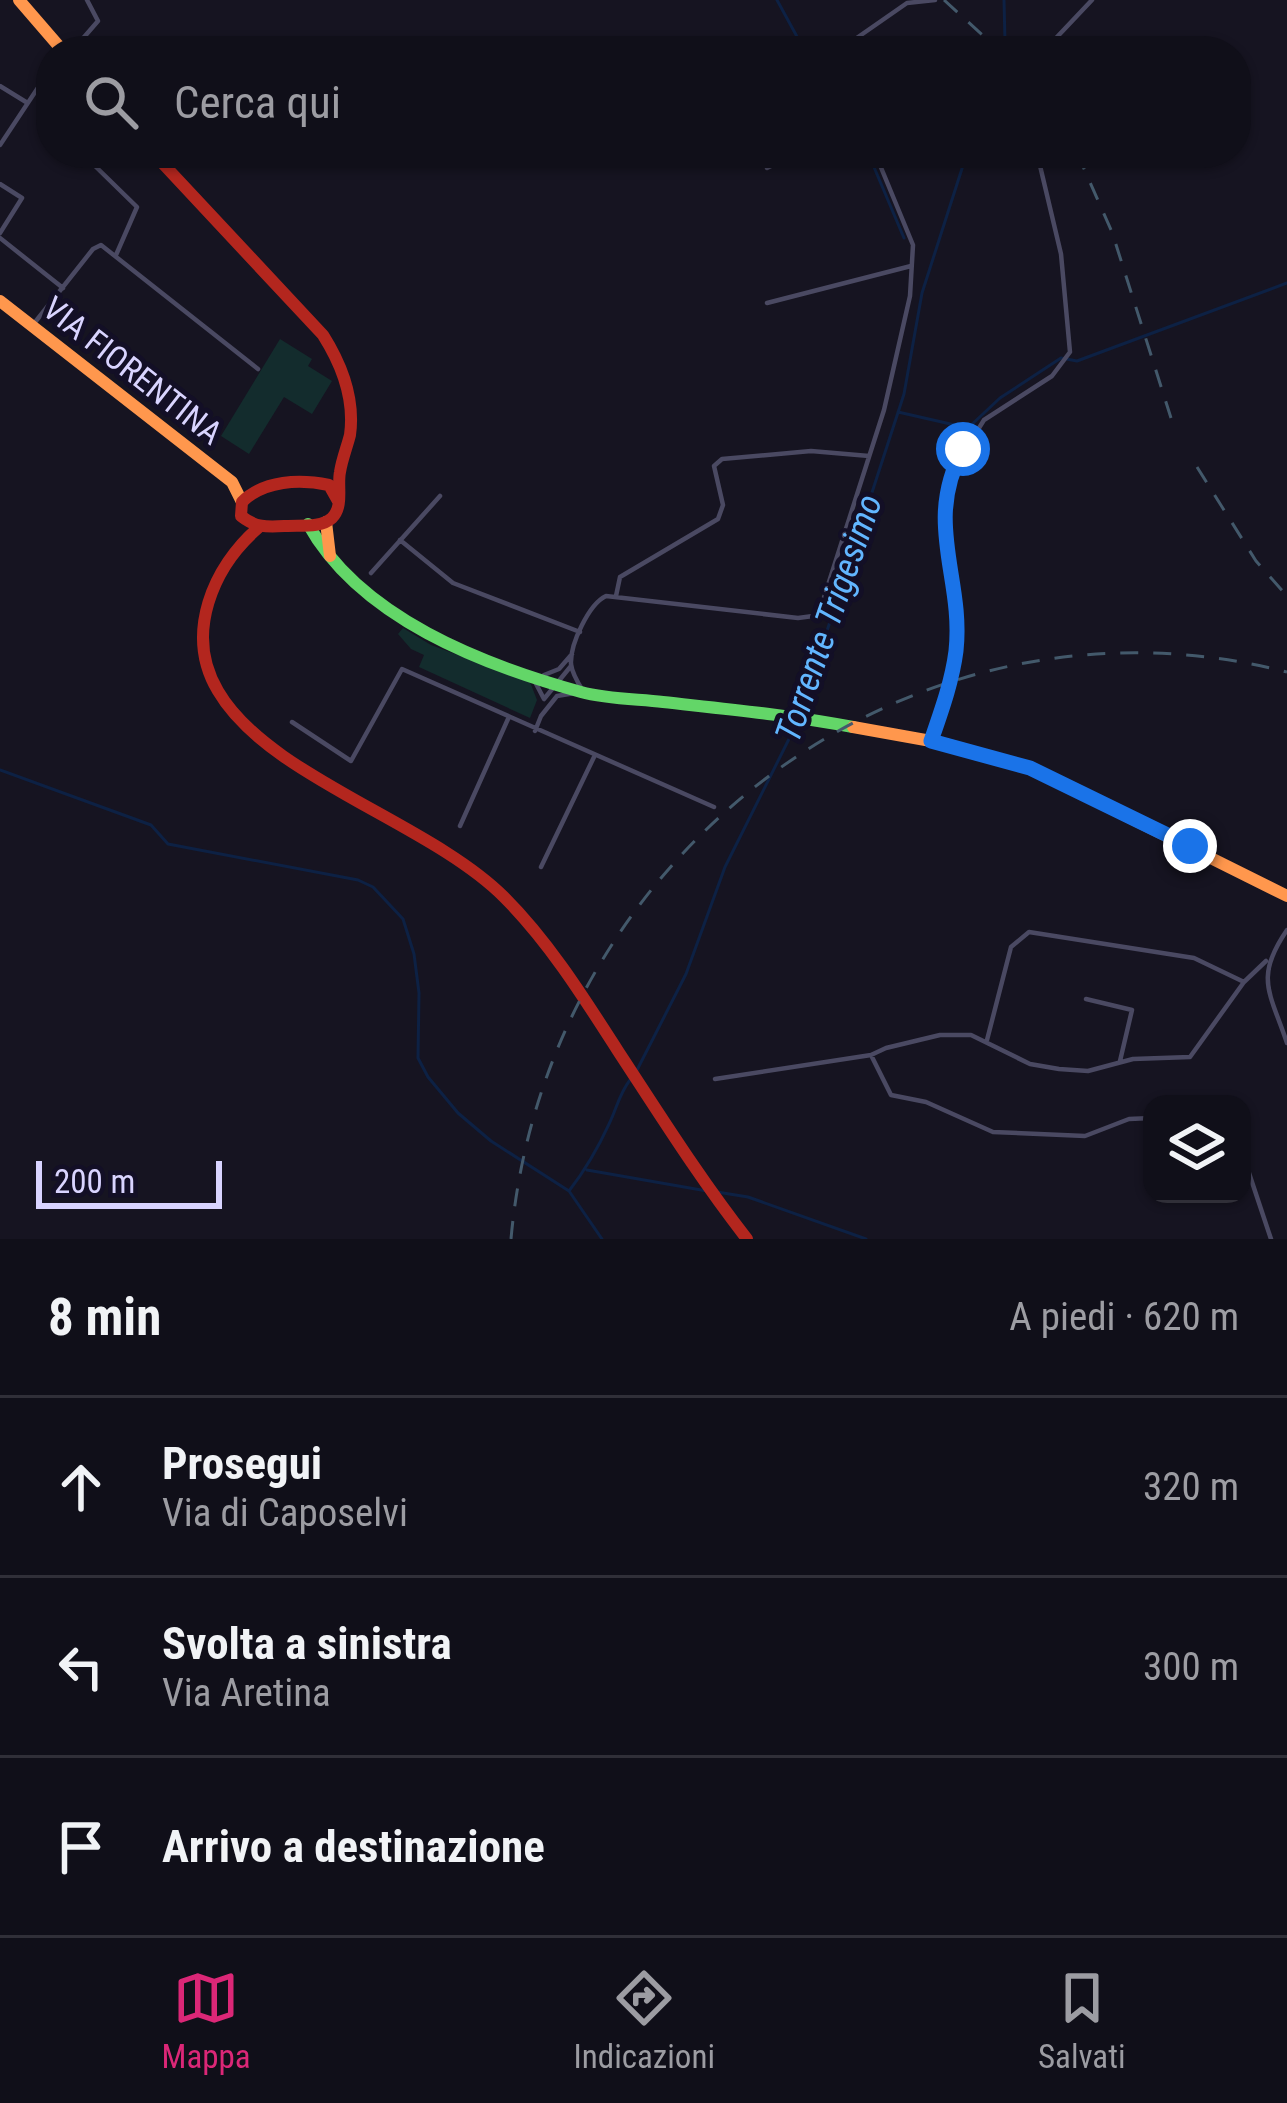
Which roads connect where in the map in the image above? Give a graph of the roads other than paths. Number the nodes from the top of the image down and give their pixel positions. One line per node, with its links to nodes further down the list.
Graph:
1 (19, 0): 5 (main road)
2 (87, 0): 6 (street)
3 (935, 0): 7 (street)
4 (1092, 0): 8 (street)
5 (54, 36)
6 (83, 36)
7 (860, 36)
8 (1058, 36)
9 (0, 86): 11 (street)
10 (36, 88): 11 (street)
11 (26, 102): 12 (street)
12 (0, 146)
13 (97, 168): 19 (street)
14 (167, 168): 27 (main road)
15 (882, 168): 20 (street)
16 (1040, 168): 52 (street)
17 (0, 184): 18 (street)
18 (0, 236): 21 (street)
19 (116, 255): 21 (street); 25 (street)
20 (911, 266): 23 (street); 26 (street)
21 (62, 288): 24 (street)
22 (0, 301): 24 (main road, VIA FIORENTINA)
23 (767, 303)
24 (32, 326): 28 (main road, VIA FIORENTINA)
25 (258, 369)
26 (869, 456): 40 (street); 40 (street)
27 (342, 460): 29 (main road); 32 (main road)
28 (232, 482): 30 (main road, VIA FIORENTINA); 33 (main road, VIA FIORENTINA)
29 (312, 482): 30 (main road, VIA FIORENTINA); 32 (main road)
30 (256, 489): 33 (main road)
31 (440, 496): 37 (street)
32 (338, 501): 34 (main road)
33 (242, 502): 36 (main road, VIA FIORENTINA)
34 (326, 522): 35 (main road); 38 (main road)
35 (308, 524): 36 (main road); 38 (main road)
36 (252, 525): 69 (main road)
37 (400, 540): 39 (street); 41 (street)
38 (331, 558): 44 (main road)
39 (371, 573)
40 (616, 596): 41 (street)
41 (581, 632): 42 (street)
42 (572, 654): 43 (street); 45 (street)
43 (571, 666): 45 (street); 46 (street)
44 (533, 675): 45 (main road); 47 (street)
45 (558, 683): 46 (main road); 47 (street); 48 (street)
46 (584, 693): 52 (main road)
47 (544, 699): 48 (street)
48 (545, 708): 51 (street)
49 (508, 719): 50 (street); 51 (street); 55 (street)
50 (292, 722)
51 (535, 730): 53 (street)
52 (931, 741): 57 (main road)
53 (594, 757): 54 (street); 56 (street)
54 (714, 807)
55 (460, 826)
56 (541, 867)
57 (1287, 896)
58 (1287, 929): 59 (street)
59 (1266, 962): 60 (street); 63 (street)
60 (1244, 982): 62 (street); 65 (street)
61 (1086, 999): 65 (street)
62 (987, 1040): 64 (street); 65 (street)
63 (1287, 1043)
64 (871, 1055): 66 (street); 67 (street)
65 (1120, 1061)
66 (715, 1079)
67 (1143, 1118)
68 (1251, 1180): 70 (street)
69 (747, 1239)
70 (1271, 1239)

